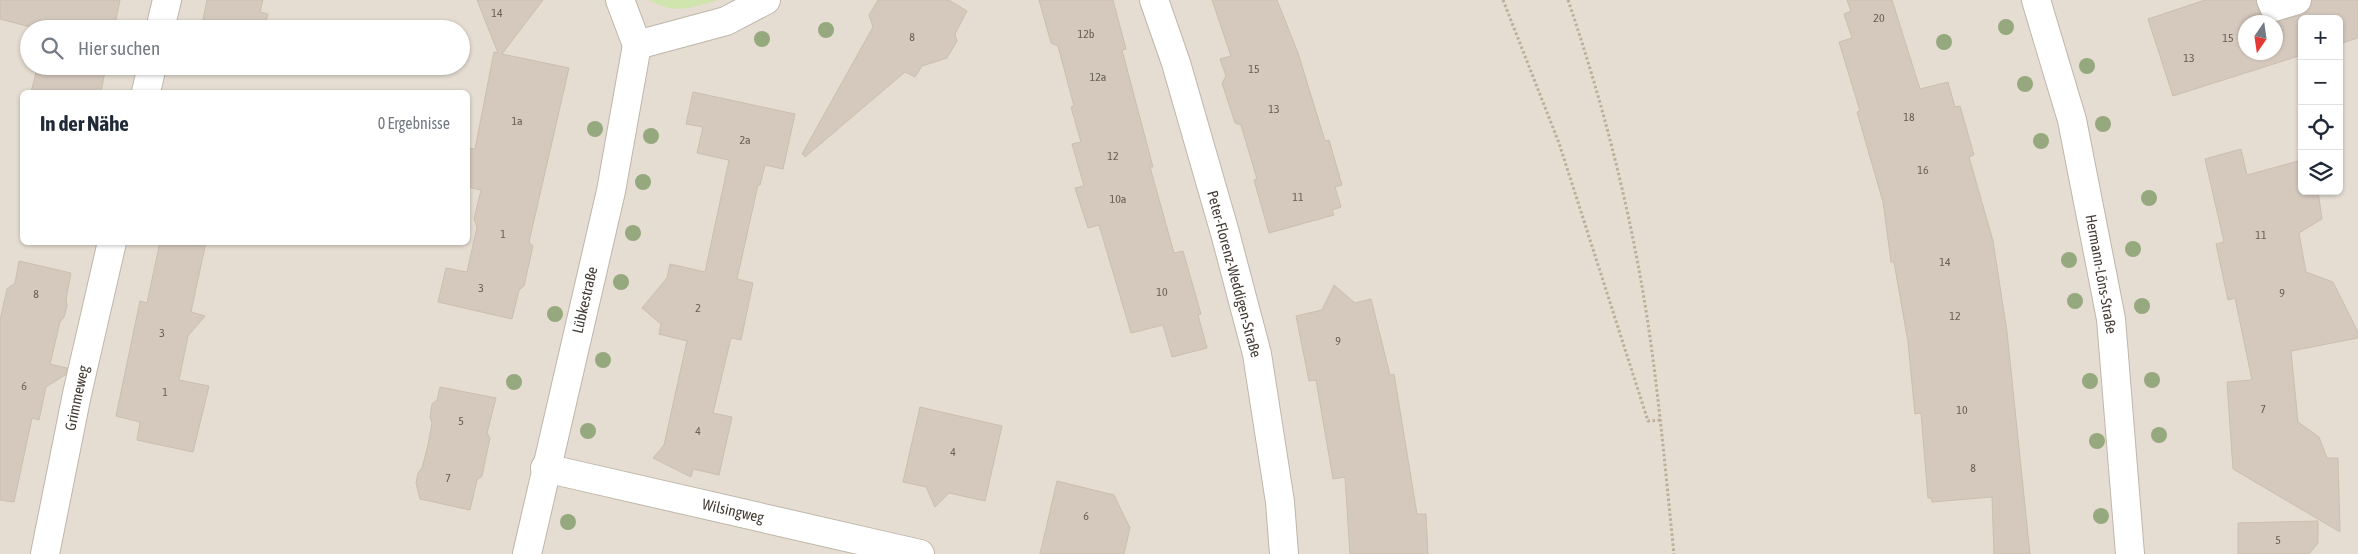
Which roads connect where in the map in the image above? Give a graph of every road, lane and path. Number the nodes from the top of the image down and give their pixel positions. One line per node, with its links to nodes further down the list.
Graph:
1 (166, 0): 10 (street)
2 (620, 0): 11 (street)
3 (766, 0): 11 (street)
4 (1154, 0): 20 (street, Peter-Florenz-Weddigen-Straße)
5 (1502, 0): 15 (path)
6 (1568, 0): 15 (path)
7 (2036, 0): 22 (street, Hermann-Löns-Straße)
8 (2271, 0): 9 (street)
9 (2297, 0)
10 (162, 20)
11 (637, 45): 16 (street, Lübkestraße)
12 (150, 75): 13 (street)
13 (146, 90)
14 (111, 245): 17 (street, Grimmeweg)
15 (1661, 420): 21 (path)
16 (545, 468): 18 (street, Lübkestraße); 19 (street, Wilsingweg)
17 (44, 554)
18 (527, 554)
19 (920, 554)
20 (1284, 554)
21 (1674, 554)
22 (2130, 554)

